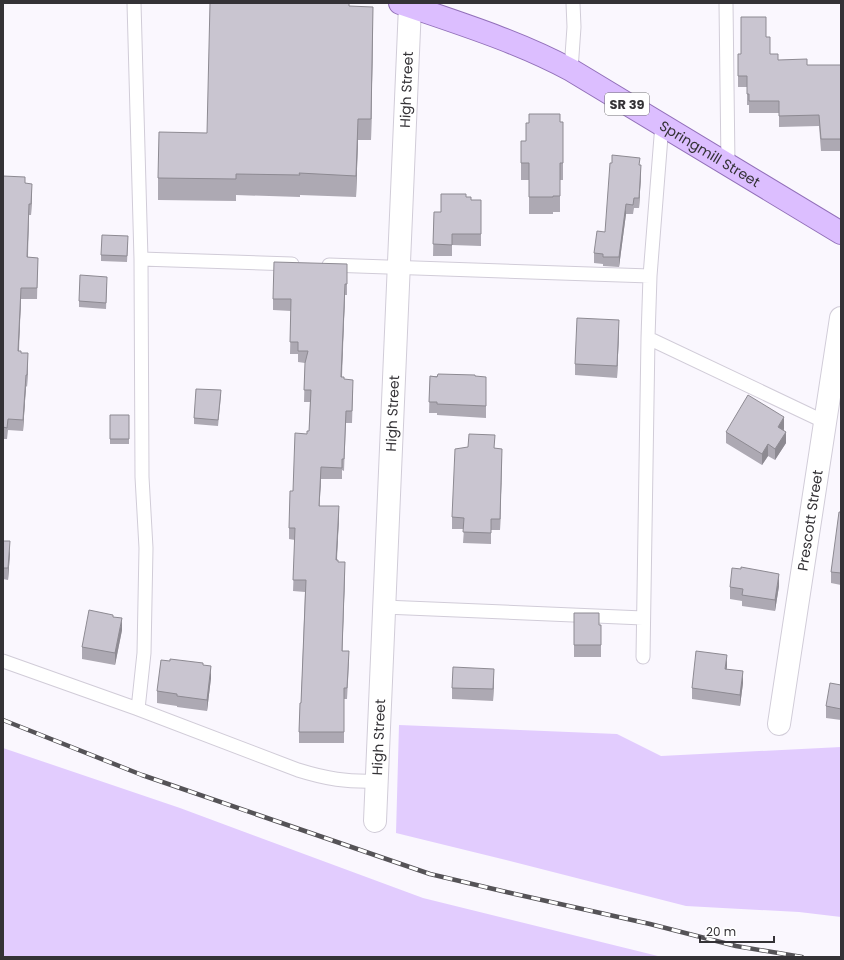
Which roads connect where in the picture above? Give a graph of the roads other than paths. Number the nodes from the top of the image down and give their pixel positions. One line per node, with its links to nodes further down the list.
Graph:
1 (134, 3): 9 (lane)
2 (573, 3): 5 (lane)
3 (726, 3): 7 (lane)
4 (413, 6): 5 (main road, Springmill Street / SR 39); 10 (street, High Street)
5 (571, 70): 6 (main road, Springmill Street / SR 39)
6 (662, 124): 7 (main road, Springmill Street / SR 39); 11 (lane)
7 (728, 165): 8 (main road, Springmill Street / SR 39)
8 (841, 232)
9 (142, 260): 10 (lane); 19 (lane)
10 (399, 267): 11 (lane); 15 (street, High Street)
11 (650, 276): 13 (lane)
12 (841, 318): 14 (street, Prescott Street)
13 (648, 338): 14 (lane); 16 (lane)
14 (825, 422): 20 (street, Prescott Street)
15 (384, 607): 16 (lane); 21 (street, High Street)
16 (643, 618): 17 (lane)
17 (643, 656)
18 (3, 661): 19 (lane)
19 (138, 709): 21 (lane)
20 (779, 724)
21 (376, 781): 22 (street, High Street)
22 (375, 821)

